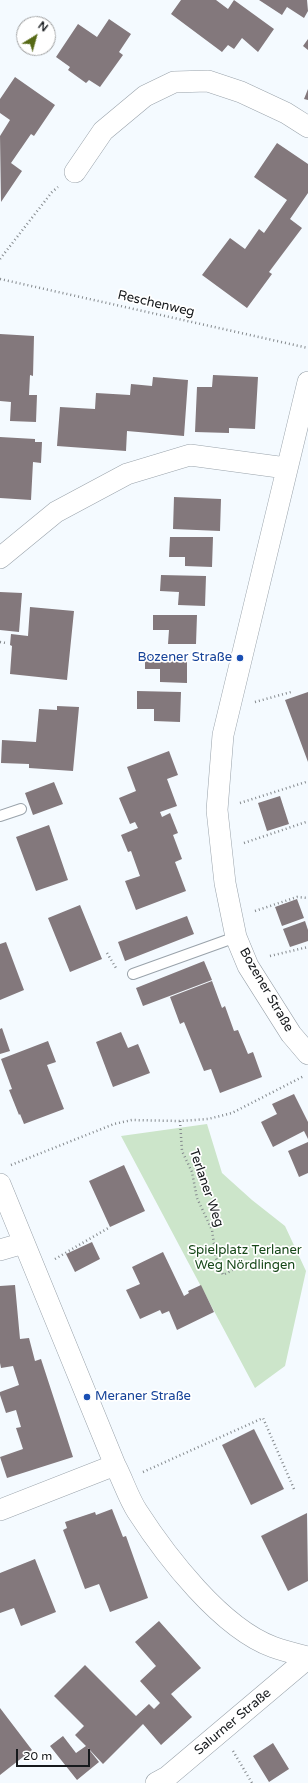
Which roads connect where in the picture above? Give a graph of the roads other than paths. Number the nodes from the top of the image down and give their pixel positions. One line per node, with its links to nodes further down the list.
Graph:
1 (308, 127): 2 (street)
2 (76, 172)
3 (308, 382): 4 (street, Bozener Straße)
4 (286, 468): 5 (street); 8 (street, Bozener Straße)
5 (0, 558)
6 (21, 809): 7 (lane)
7 (0, 816)
8 (234, 928): 9 (lane); 10 (street, Bozener Straße)
9 (133, 974)
10 (308, 1054)
11 (4, 1175): 12 (street)
12 (24, 1243): 13 (street); 14 (street)
13 (0, 1250)
14 (119, 1473): 15 (street); 16 (street)
15 (0, 1510)
16 (308, 1658): 17 (street, Salurner Straße)
17 (156, 1783)

